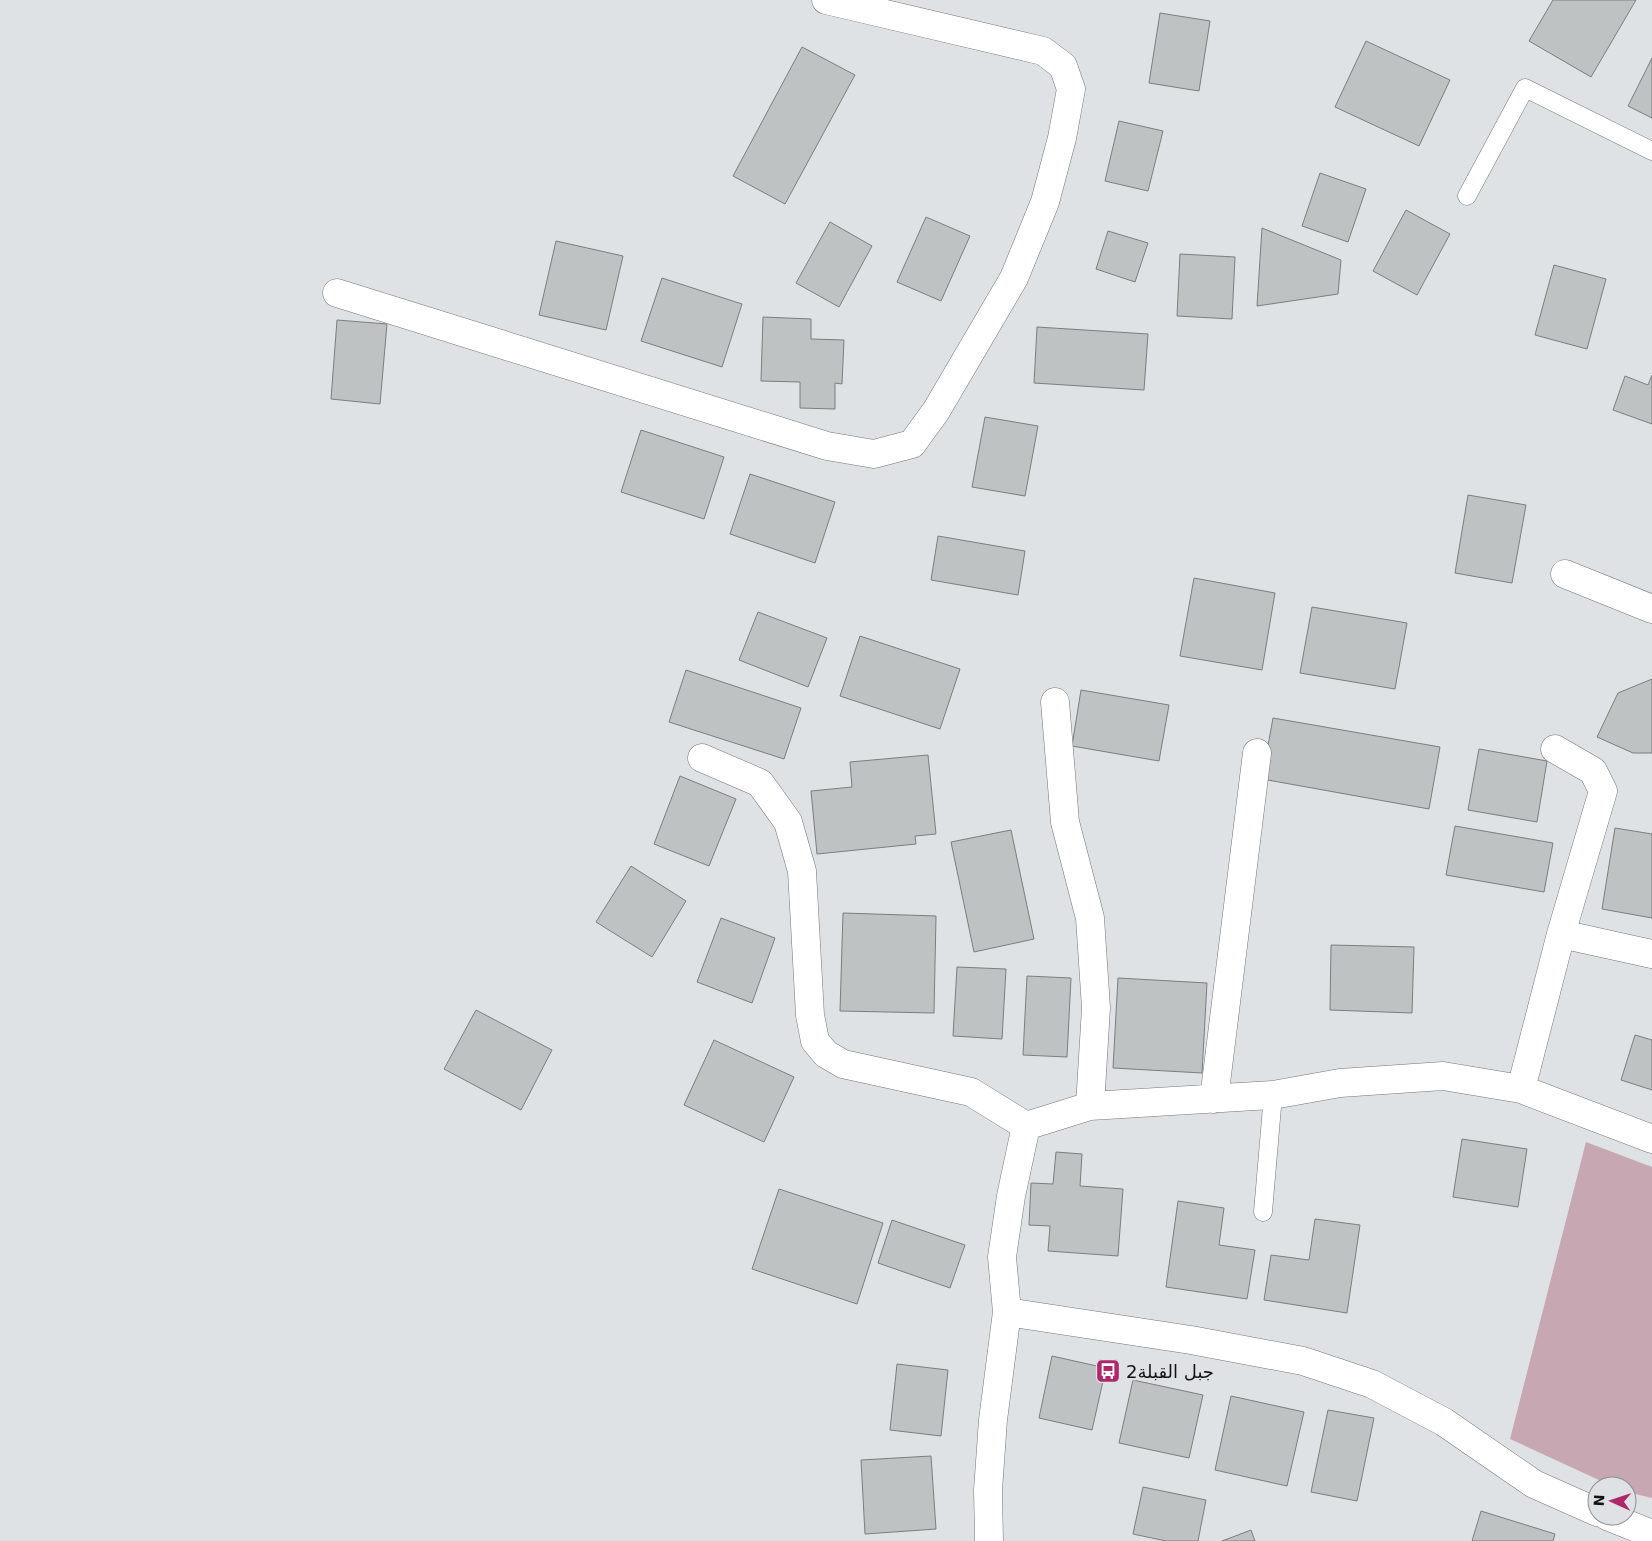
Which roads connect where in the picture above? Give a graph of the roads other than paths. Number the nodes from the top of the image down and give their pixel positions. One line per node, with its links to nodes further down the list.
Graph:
1 (826, 0): 4 (street)
2 (1652, 151): 3 (lane)
3 (1467, 196)
4 (337, 294)
5 (1565, 574): 6 (street)
6 (1652, 608)
7 (1055, 702): 16 (street)
8 (1555, 749): 11 (street)
9 (1257, 753): 15 (street)
10 (702, 758): 17 (street)
11 (1561, 934): 12 (street); 13 (street)
12 (1652, 954)
13 (1521, 1089): 14 (street); 18 (street)
14 (1273, 1095): 15 (street); 19 (lane)
15 (1214, 1099): 16 (street)
16 (1090, 1106): 17 (street)
17 (1026, 1126): 20 (street)
18 (1652, 1139)
19 (1263, 1212)
20 (1007, 1312): 21 (street); 24 (street)
21 (1587, 1508)
22 (1632, 1526): 23 (street)
23 (1652, 1534)
24 (989, 1541)

